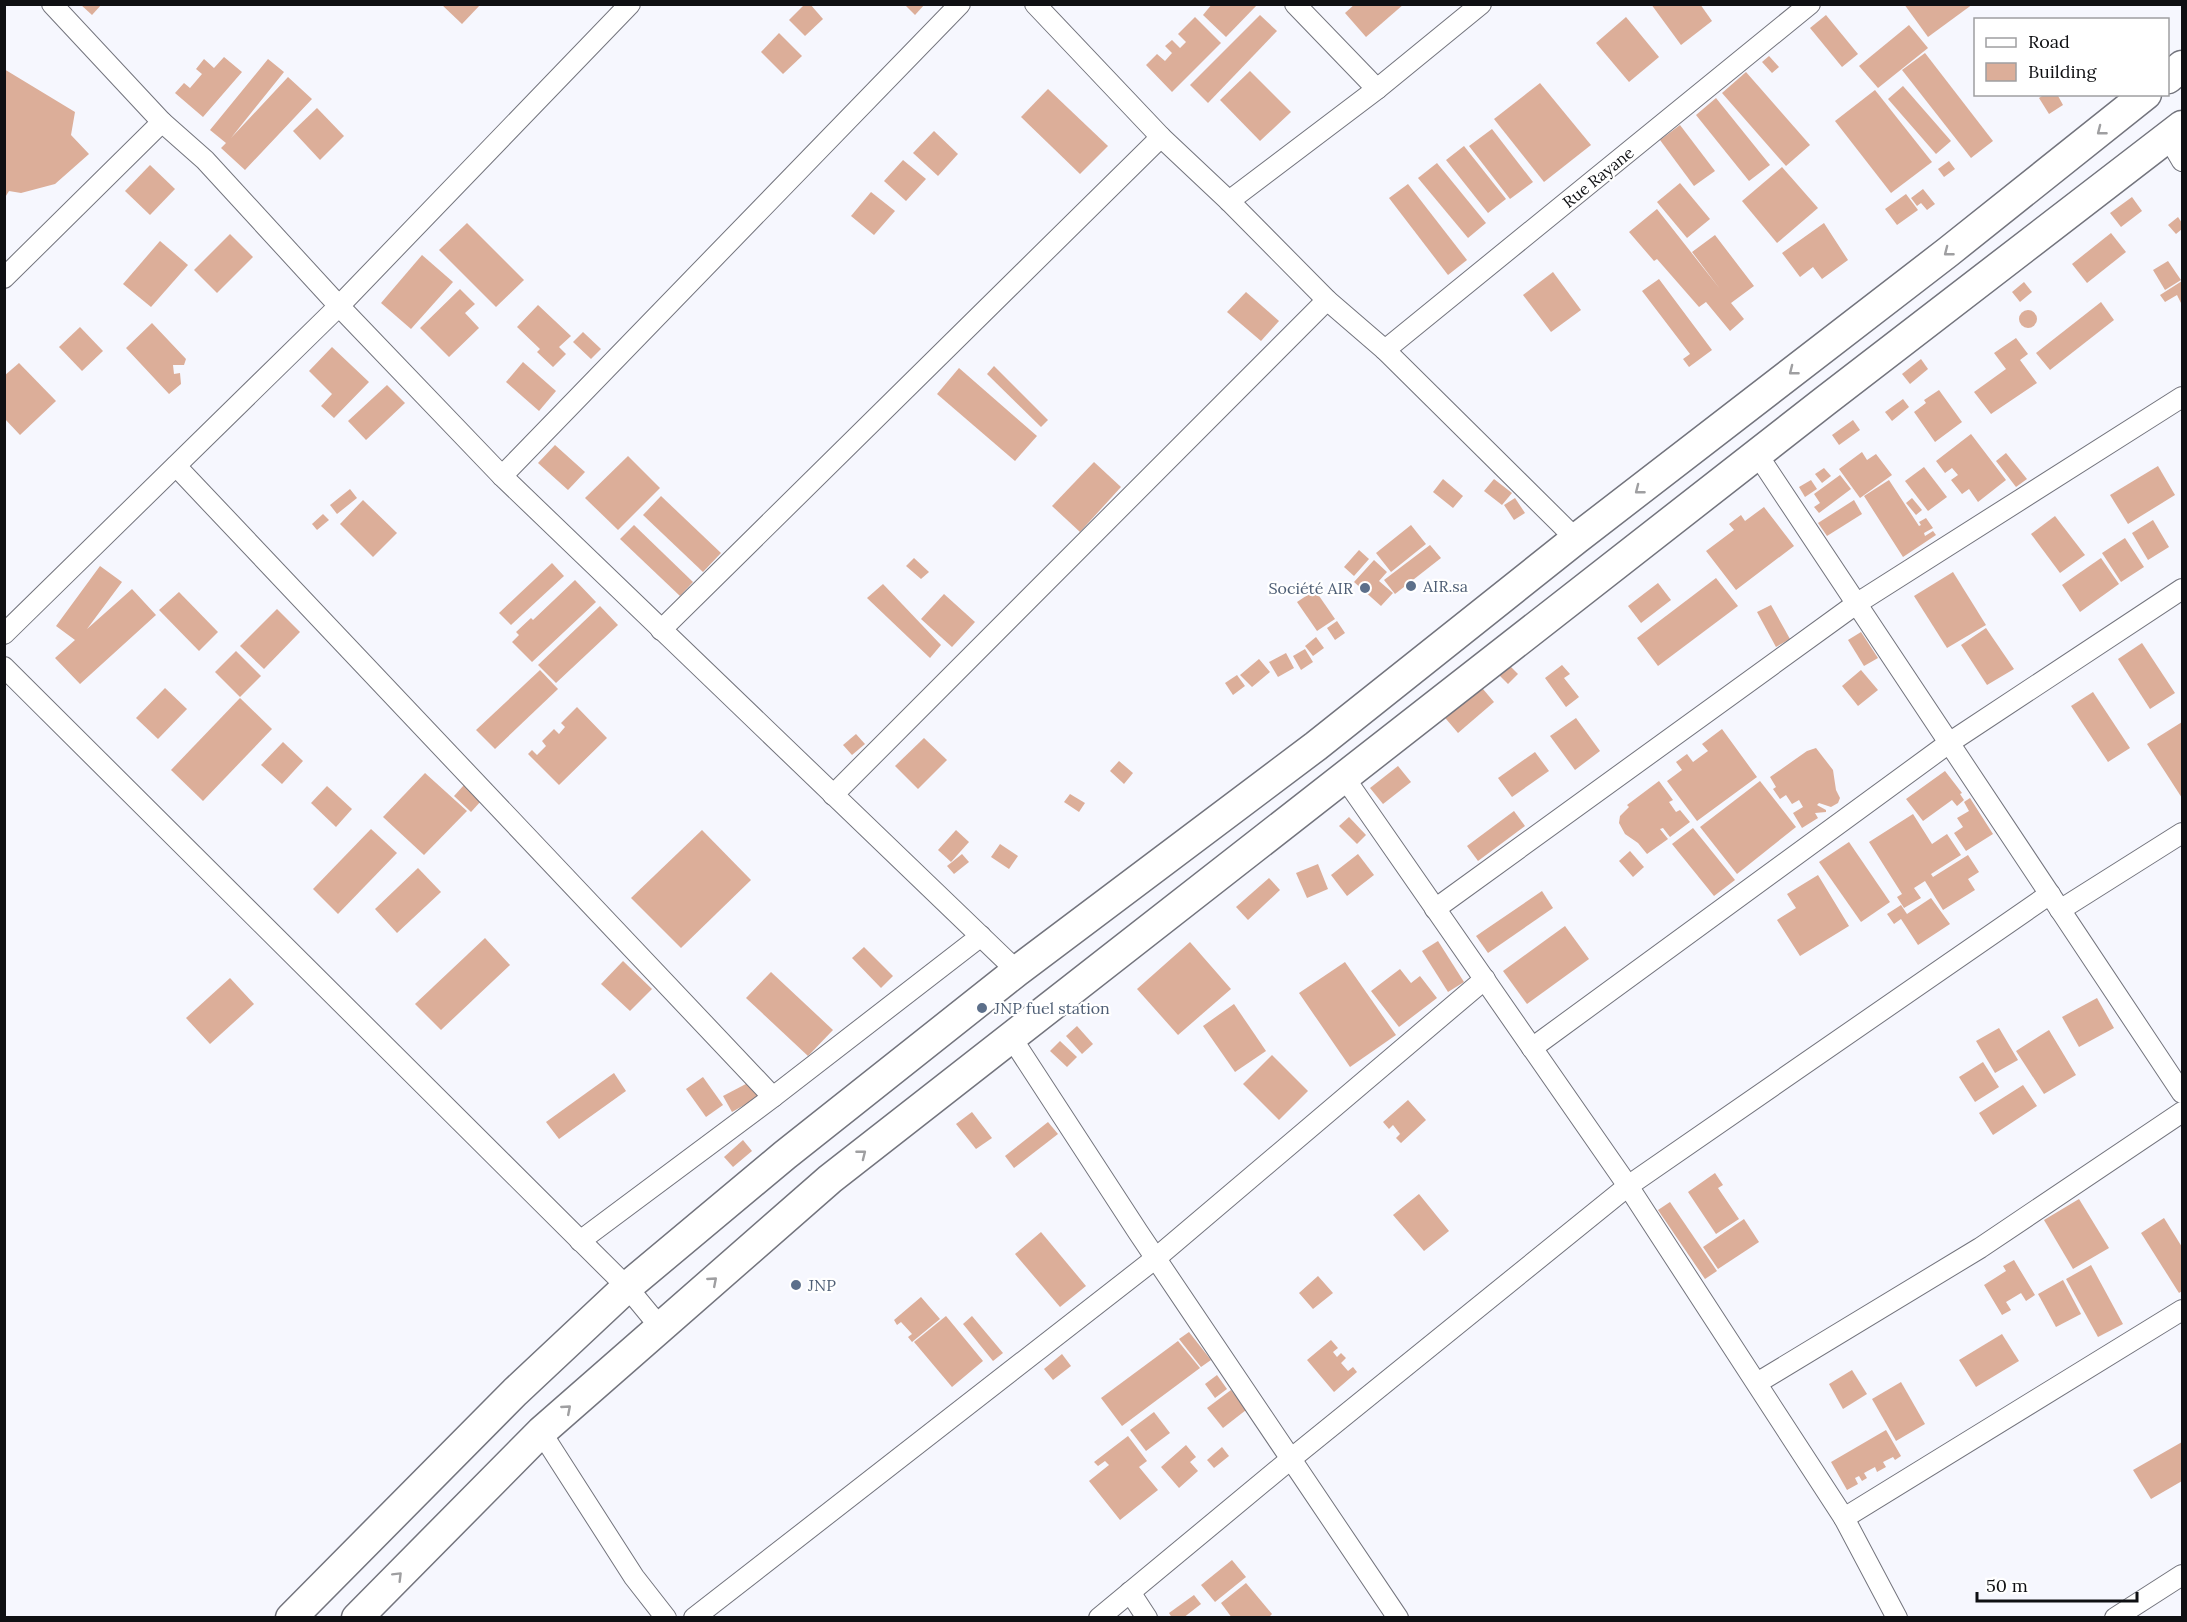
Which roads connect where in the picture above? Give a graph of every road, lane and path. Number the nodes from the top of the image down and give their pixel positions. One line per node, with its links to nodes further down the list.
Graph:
1 (52, 4): 12 (street)
2 (630, 4): 18 (street)
3 (960, 4): 23 (street)
4 (1035, 4): 13 (street)
5 (1295, 4): 10 (street)
6 (1481, 4): 10 (street)
7 (1810, 4): 19 (street, Rue Rayane)
8 (2182, 66): 9 (main road)
9 (2169, 77)
10 (1377, 89): 15 (street)
11 (2143, 96): 24 (main road, one-way to 24)
12 (162, 122): 16 (street); 18 (street)
13 (1161, 137): 15 (street); 27 (street)
14 (2178, 141): 21 (main road)
15 (1229, 201): 17 (street)
16 (4, 278)
17 (1327, 300): 19 (street); 32 (street)
18 (339, 306): 22 (street); 23 (street)
19 (1384, 350): 24 (street)
20 (2182, 397): 26 (street)
21 (1757, 454): 26 (street); 31 (main road)
22 (176, 466): 28 (street); 42 (street)
23 (502, 476): 27 (street)
24 (1576, 539): 37 (main road)
25 (2182, 589): 30 (street)
26 (1857, 604): 30 (street); 35 (street)
27 (662, 630): 32 (street)
28 (4, 634)
29 (4, 667): 45 (street)
30 (1949, 743): 34 (street); 40 (street)
31 (1344, 777): 35 (street); 39 (main road)
32 (833, 795): 36 (street)
33 (2182, 833): 34 (street)
34 (2055, 902): 41 (street); 44 (street)
35 (1435, 909): 38 (street)
36 (981, 936): 37 (street); 42 (street)
37 (1017, 971): 47 (main road)
38 (1485, 980): 40 (street); 46 (street)
39 (1011, 1038): 46 (street); 49 (main road, one-way to 39)
40 (1532, 1048): 44 (street)
41 (2182, 1093)
42 (773, 1097): 45 (street)
43 (2182, 1112): 50 (street)
44 (1628, 1186): 50 (street); 52 (street)
45 (580, 1241): 47 (street)
46 (1156, 1258): 52 (street); 59 (street)
47 (627, 1287): 49 (street); 56 (main road)
48 (2182, 1310): 53 (street)
49 (660, 1327): 51 (main road, one-way to 49)
50 (1757, 1383): 53 (street)
51 (541, 1432): 57 (main road, one-way to 51); 58 (street)
52 (1292, 1458): 55 (street); 62 (street)
53 (1844, 1518): 63 (street)
54 (2182, 1575): 64 (street)
55 (1130, 1592): 60 (street); 61 (street)
56 (291, 1617)
57 (357, 1617)
58 (666, 1617)
59 (694, 1617)
60 (1099, 1617)
61 (1147, 1617)
62 (1398, 1617)
63 (1897, 1617)
64 (2115, 1617)

